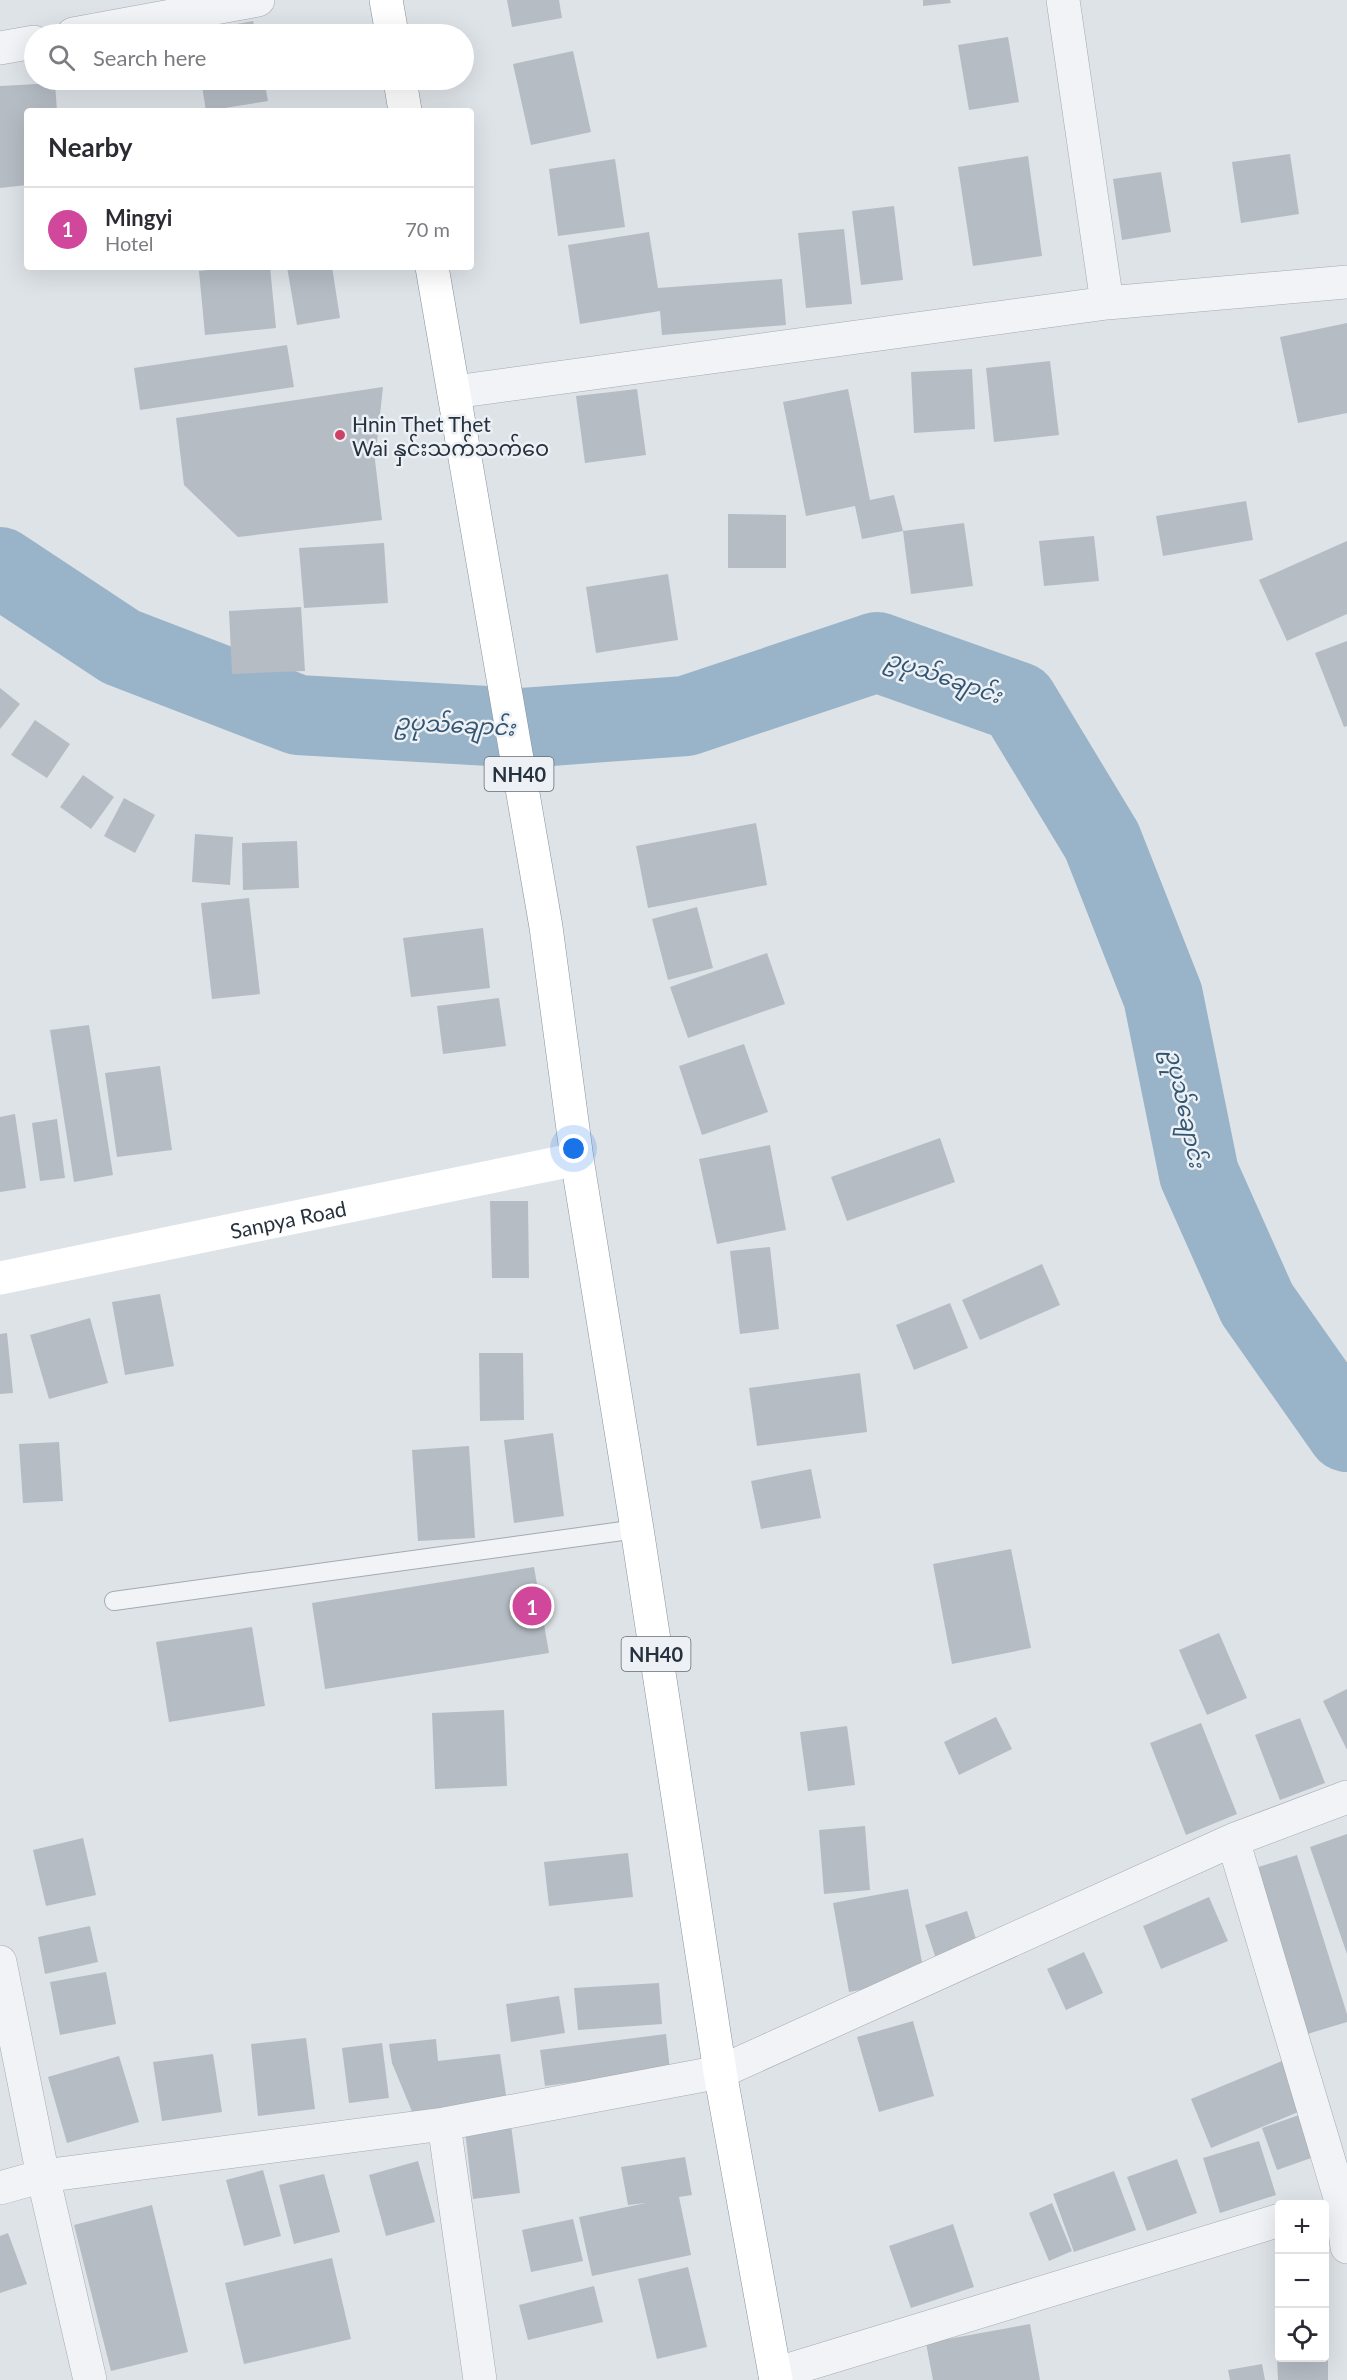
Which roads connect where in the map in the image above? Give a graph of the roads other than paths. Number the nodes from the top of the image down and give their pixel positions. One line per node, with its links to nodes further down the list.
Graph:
1 (258, 0): 4 (street)
2 (386, 0): 5 (main road)
3 (1063, 0): 12 (street)
4 (127, 24)
5 (390, 24)
6 (24, 44): 7 (street)
7 (0, 48)
8 (402, 90): 9 (main road)
9 (405, 108)
10 (433, 270): 13 (main road, NH40)
11 (1347, 282): 12 (street)
12 (1107, 303): 13 (street)
13 (454, 392): 14 (main road, NH40)
14 (577, 1159): 15 (main road, Sanpya Road); 16 (main road, NH40)
15 (0, 1278)
16 (637, 1529): 17 (lane); 21 (main road, NH40)
17 (114, 1601)
18 (1347, 1797): 19 (street)
19 (1233, 1840): 21 (street); 25 (street)
20 (0, 1962): 23 (street)
21 (720, 2072): 22 (street); 28 (main road, NH40)
22 (444, 2124): 23 (street); 30 (street)
23 (43, 2176): 24 (street); 29 (street)
24 (0, 2188)
25 (1337, 2202): 27 (street)
26 (1275, 2222): 28 (street)
27 (1347, 2247)
28 (776, 2377)
29 (90, 2380)
30 (480, 2380)

